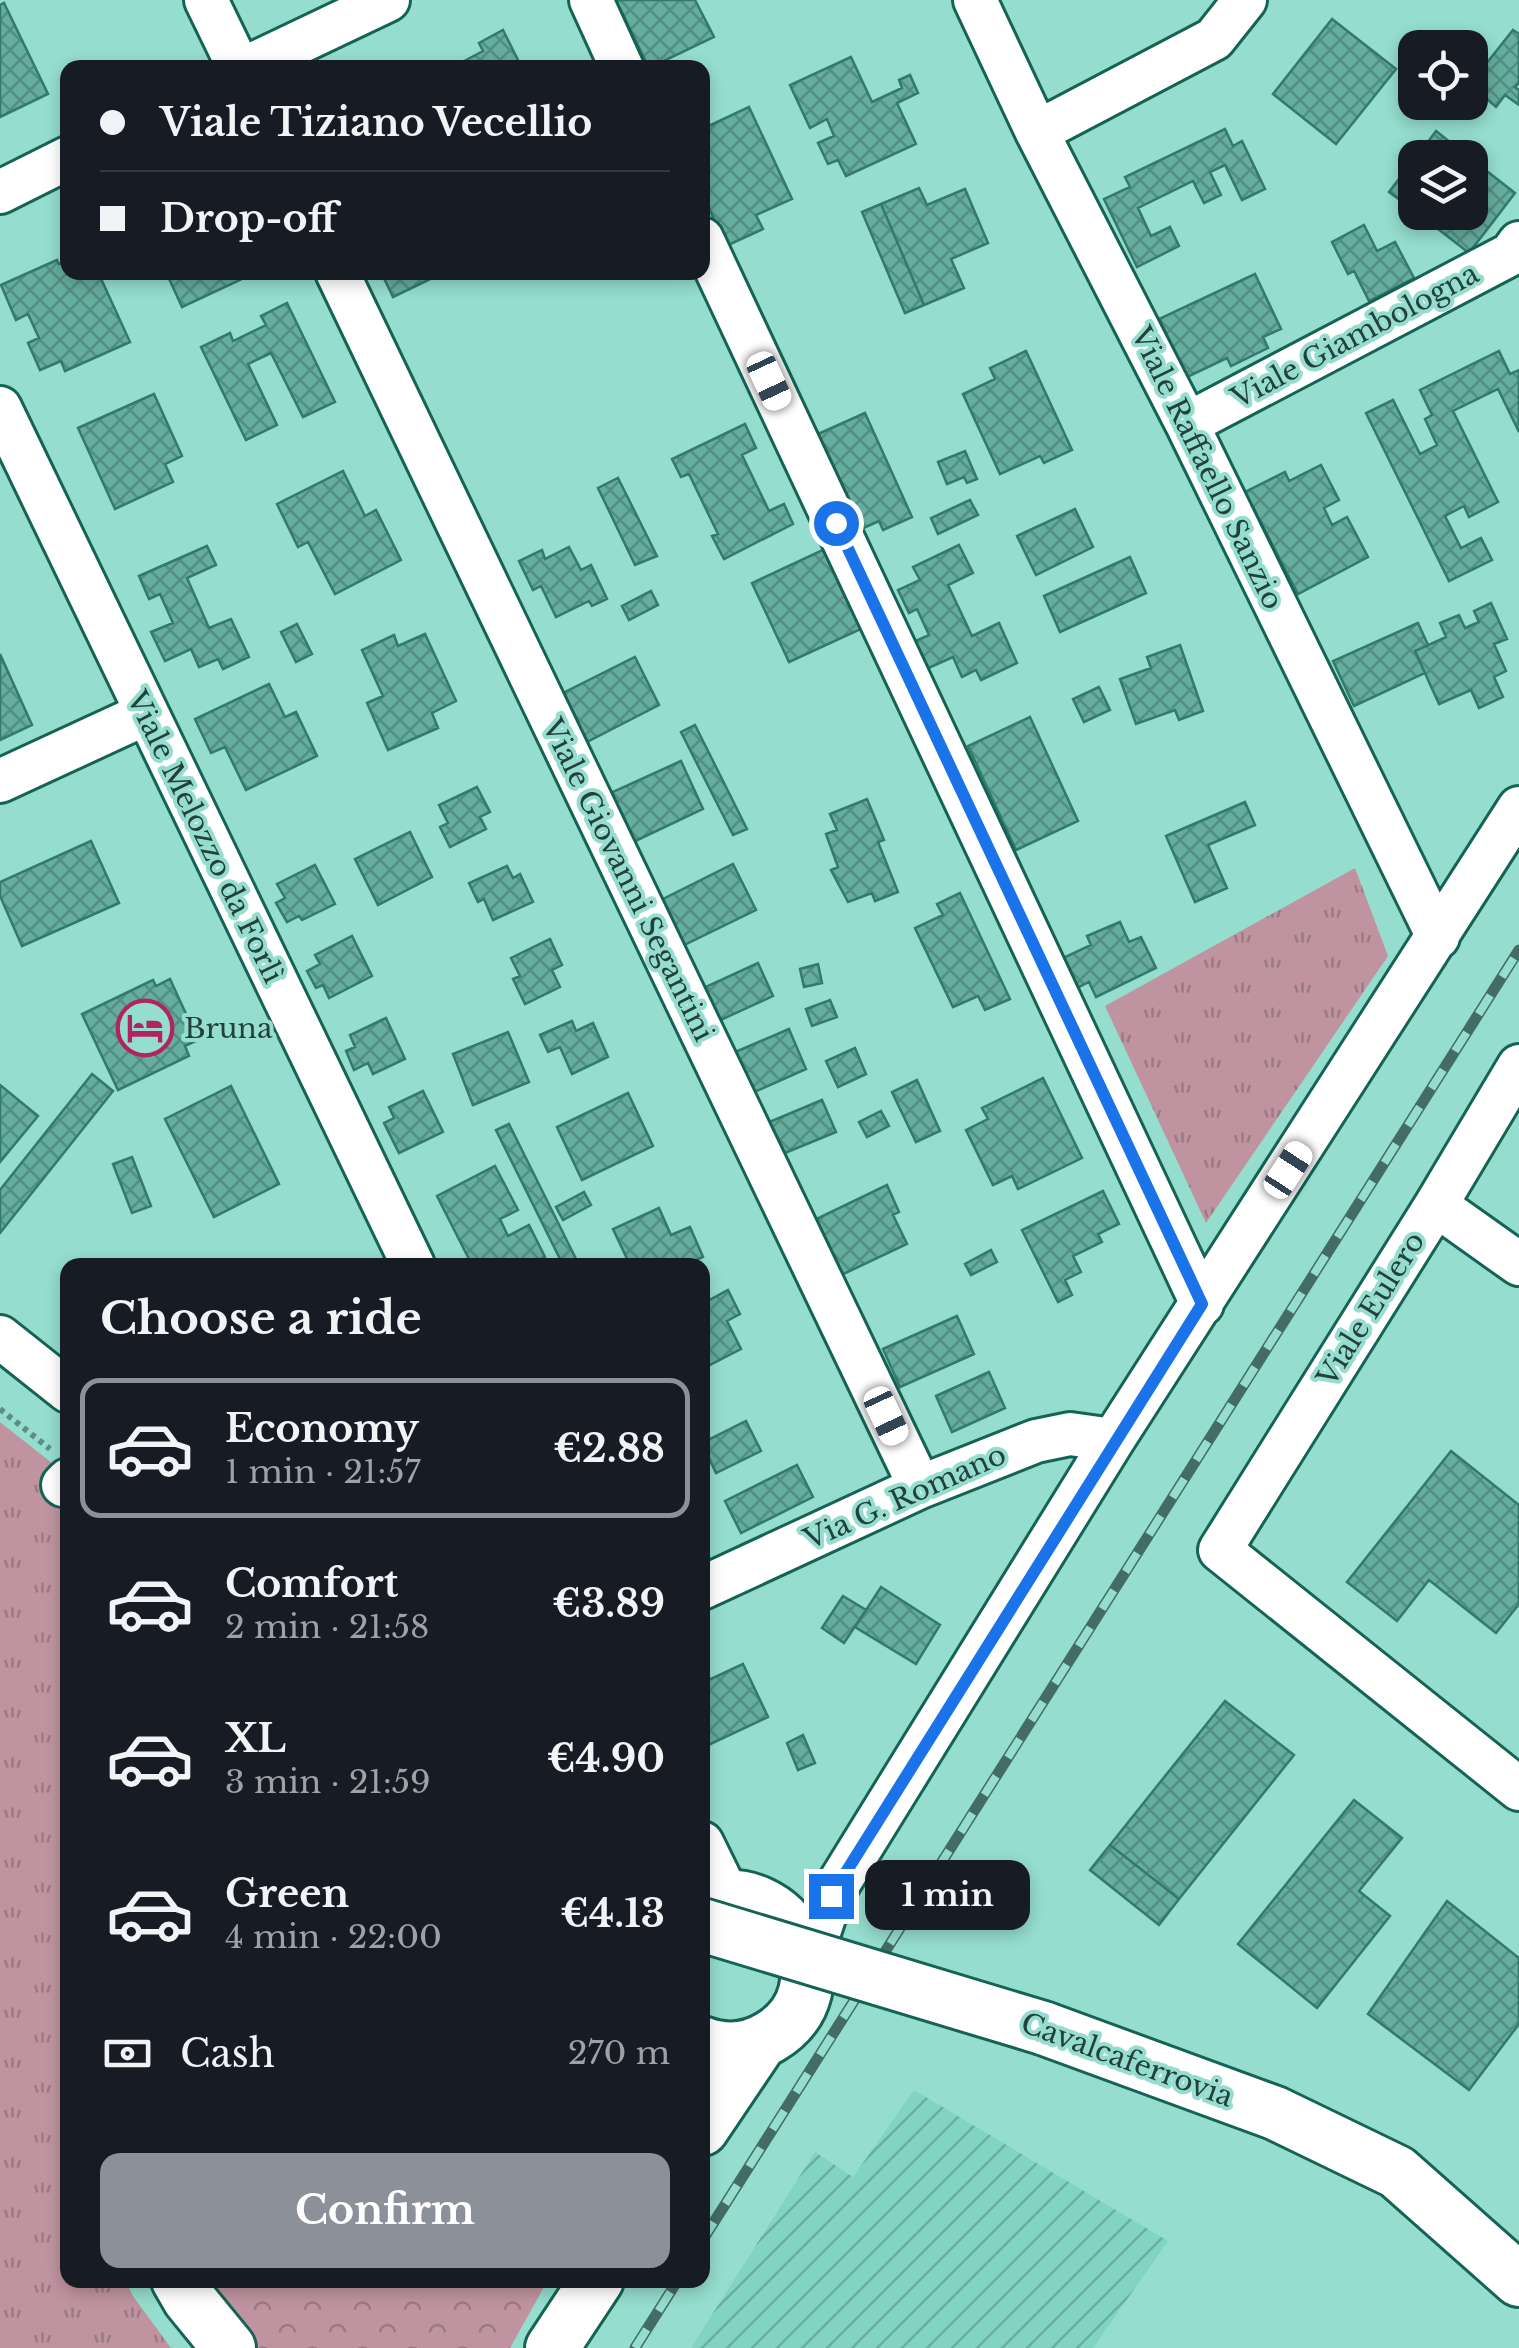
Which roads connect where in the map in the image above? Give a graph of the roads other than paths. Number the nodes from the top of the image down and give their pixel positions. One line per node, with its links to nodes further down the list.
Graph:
1 (206, 0): 6 (street)
2 (388, 0): 7 (street)
3 (590, 0): 8 (street)
4 (976, 0): 9 (street, Viale Raffaello Sanzio)
5 (1245, 0): 9 (street)
6 (238, 60)
7 (259, 60)
8 (618, 60)
9 (1037, 132): 16 (street, Viale Raffaello Sanzio)
10 (60, 162): 11 (street)
11 (0, 192)
12 (1519, 244): 16 (street, Viale Giambologna)
13 (710, 256): 26 (street)
14 (341, 280): 30 (street, Viale Giovanni Segantini)
15 (0, 408): 17 (street, Viale Melozzo da Forlì)
16 (1187, 424): 21 (street, Viale Raffaello Sanzio)
17 (12, 466): 18 (street, Viale Melozzo da Forlì)
18 (144, 714): 19 (street); 24 (street, Viale Melozzo da Forlì)
19 (0, 780)
20 (1519, 808): 21 (street)
21 (1438, 938): 26 (street)
22 (1519, 1066): 23 (street, Viale Eulero)
23 (1436, 1205): 25 (street); 32 (street, Viale Eulero)
24 (410, 1258)
25 (1519, 1264)
26 (1202, 1304): 29 (street)
27 (0, 1338): 28 (street)
28 (60, 1385)
29 (1113, 1440): 30 (street, Via G. Romano); 34 (street)
30 (920, 1487): 31 (street, Via G. Romano)
31 (710, 1584)
32 (1519, 1790)
33 (710, 1864): 35 (street)
34 (831, 1896): 35 (street); 36 (street)
35 (727, 1907): 36 (street); 40 (street, Cavalcaferrovia, bridge)
36 (807, 1969): 37 (street)
37 (760, 2043): 38 (street); 39 (street)
38 (710, 2046)
39 (710, 2117)
40 (1516, 2284)
41 (182, 2288): 43 (street)
42 (590, 2288): 44 (street)
43 (229, 2348)
44 (552, 2348)

